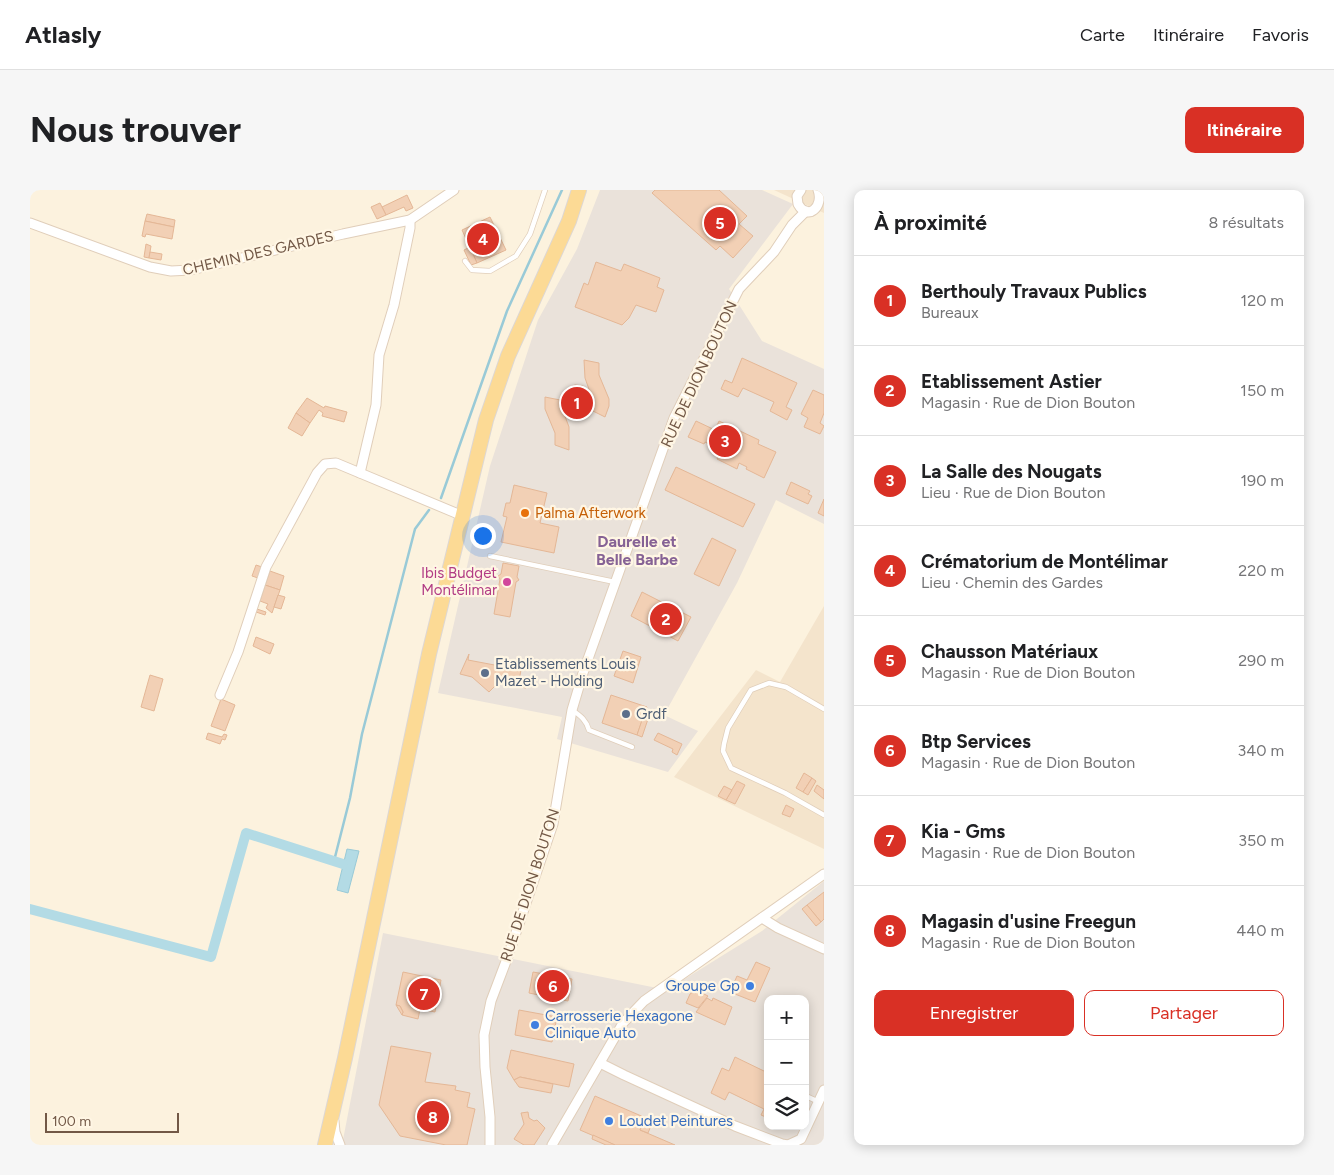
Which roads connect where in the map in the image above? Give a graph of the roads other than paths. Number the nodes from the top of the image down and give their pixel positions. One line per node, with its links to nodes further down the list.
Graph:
1 (454, 190): 8 (street, CHEMIN DES GARDES)
2 (545, 190): 11 (lane)
3 (579, 190): 13 (main road)
4 (821, 192): 6 (street)
5 (797, 194): 7 (street); 10 (street, RUE DE DION BOUTON)
6 (822, 208): 7 (street)
7 (806, 212): 10 (street, RUE DE DION BOUTON)
8 (410, 220): 9 (street, CHEMIN DES GARDES); 12 (street)
9 (30, 224)
10 (792, 225): 15 (street, RUE DE DION BOUTON)
11 (465, 261)
12 (360, 472): 13 (street); 16 (street)
13 (463, 516): 28 (main road)
14 (490, 556): 15 (lane)
15 (615, 582): 18 (street, RUE DE DION BOUTON)
16 (220, 695)
17 (824, 709): 20 (lane)
18 (572, 710): 19 (lane); 31 (street, RUE DE DION BOUTON)
19 (632, 747)
20 (824, 815)
21 (824, 874): 22 (street)
22 (762, 918): 23 (street); 24 (street)
23 (824, 949)
24 (600, 1063): 27 (street); 32 (street)
25 (824, 1090): 27 (street)
26 (809, 1097): 27 (lane)
27 (819, 1102)
28 (334, 1109): 29 (main road); 30 (street)
29 (325, 1145)
30 (340, 1145)
31 (490, 1145)
32 (552, 1145)

